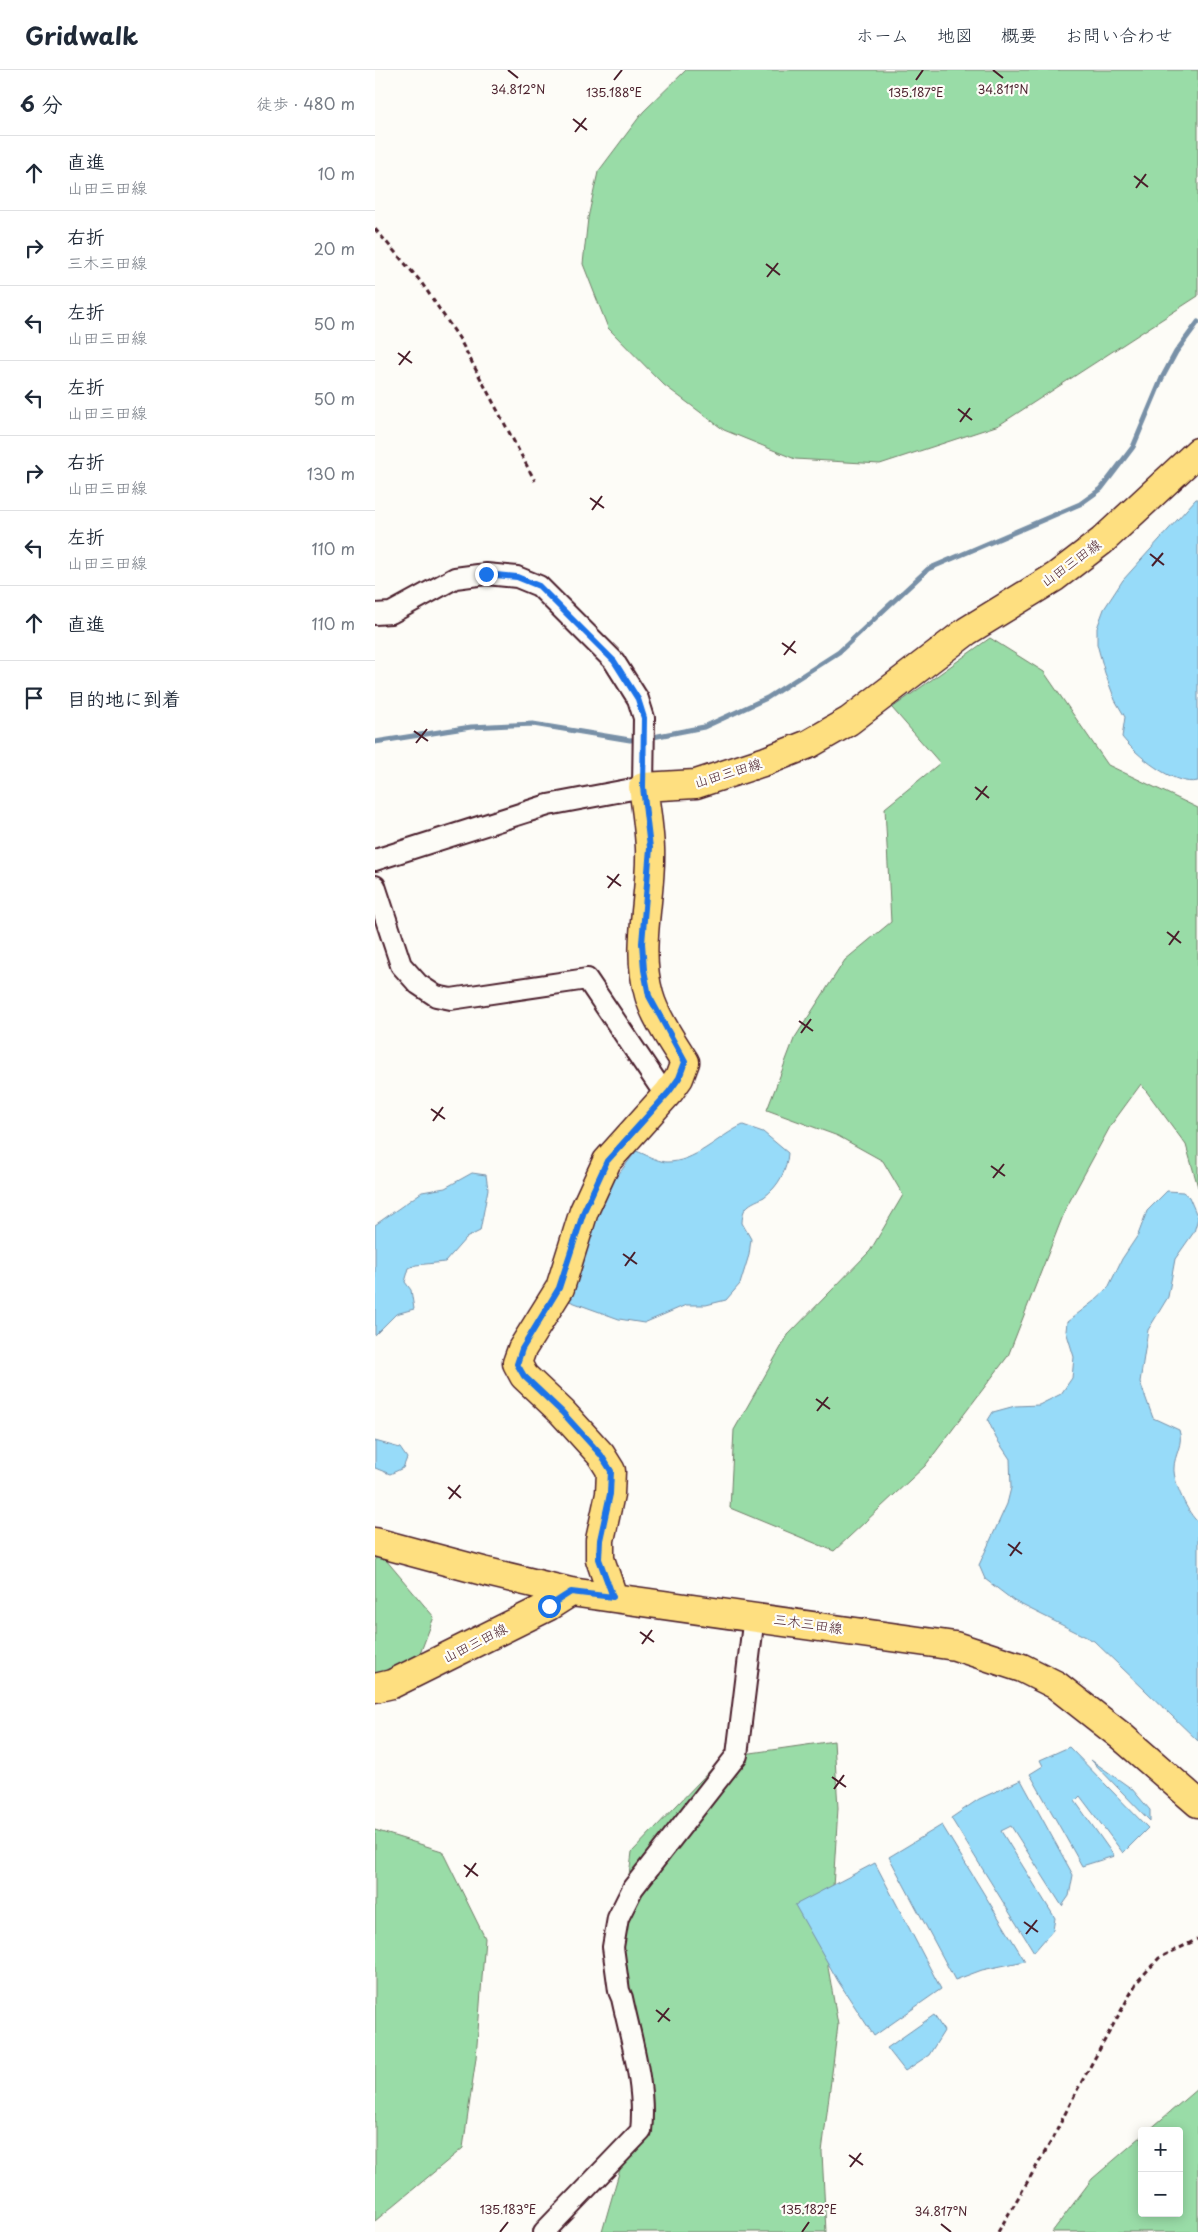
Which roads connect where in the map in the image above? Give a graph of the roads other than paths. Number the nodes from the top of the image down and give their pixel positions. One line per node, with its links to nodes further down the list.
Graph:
1 (1198, 452): 3 (main road, 山田三田線)
2 (375, 614): 3 (street)
3 (643, 787): 4 (street); 6 (main road)
4 (375, 860)
5 (375, 886): 6 (street)
6 (666, 1096): 9 (main road)
7 (375, 1542): 8 (main road, 三木三田線)
8 (571, 1592): 9 (main road, 三木三田線); 11 (main road, 山田三田線)
9 (613, 1597): 10 (main road, 三木三田線)
10 (754, 1616): 12 (main road, 三木三田線); 13 (street)
11 (375, 1688)
12 (1198, 1803)
13 (544, 2232)

